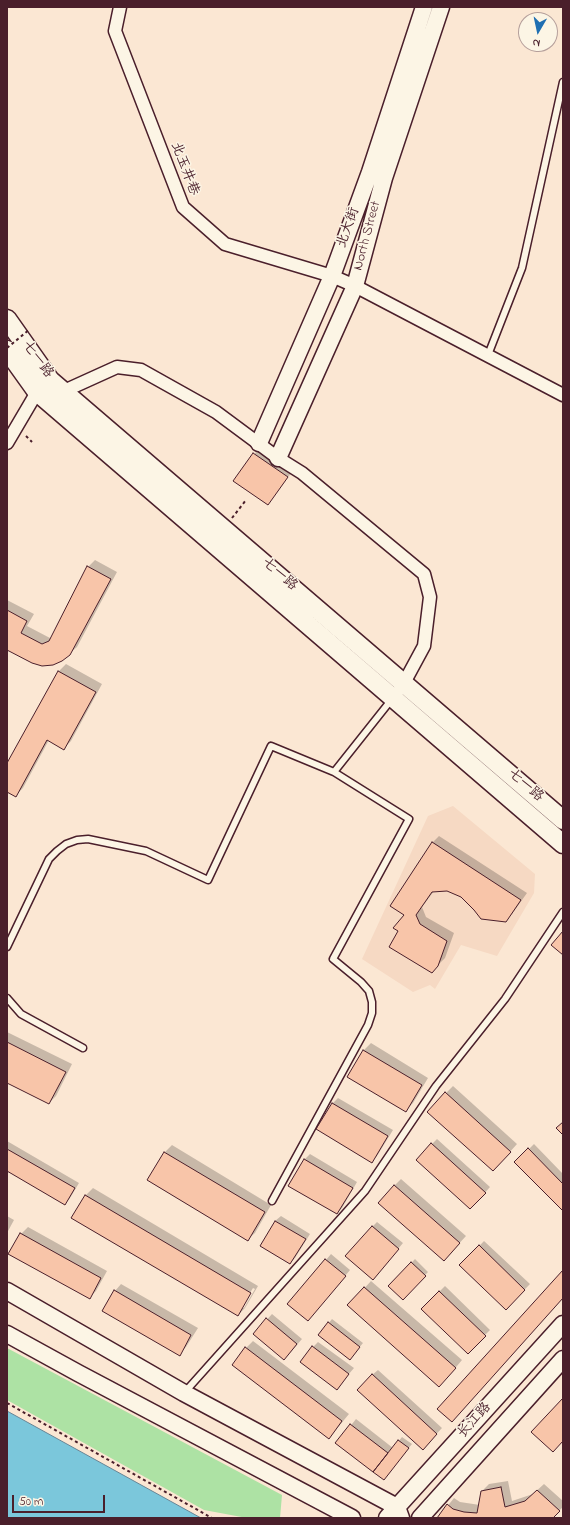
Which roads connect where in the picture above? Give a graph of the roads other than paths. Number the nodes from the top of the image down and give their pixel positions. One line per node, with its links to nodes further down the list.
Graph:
1 (120, 7): 5 (street, 北玉井巷)
2 (424, 7): 5 (main road, 北大街)
3 (441, 7): 6 (main road, North Street)
4 (563, 82): 9 (lane)
5 (332, 276): 6 (street, 北玉井巷); 14 (main road, 北大街)
6 (355, 286): 9 (street, 北玉井巷); 15 (main road, North Street)
7 (7, 320): 10 (main road, 七一路)
8 (7, 349): 11 (main road, 七一路)
9 (488, 356): 12 (street, 北玉井巷)
10 (64, 391): 14 (street); 16 (main road, 七一路)
11 (37, 392): 13 (street); 17 (main road, 七一路)
12 (563, 394)
13 (7, 443)
14 (259, 443): 15 (street)
15 (278, 458): 16 (street)
16 (404, 683): 17 (street); 19 (main road, 七一路)
17 (393, 698): 18 (lane); 20 (main road, 七一路)
18 (334, 772): 22 (lane); 25 (lane)
19 (563, 820)
20 (563, 844)
21 (563, 912): 30 (lane)
22 (7, 947)
23 (7, 998): 24 (lane)
24 (83, 1048)
25 (272, 1201)
26 (7, 1291): 30 (main road)
27 (563, 1324): 31 (main road, 长江路)
28 (7, 1334): 32 (main road)
29 (563, 1359): 33 (main road, 长江路)
30 (184, 1393): 31 (main road)
31 (395, 1514)
32 (352, 1518)
33 (420, 1518)

